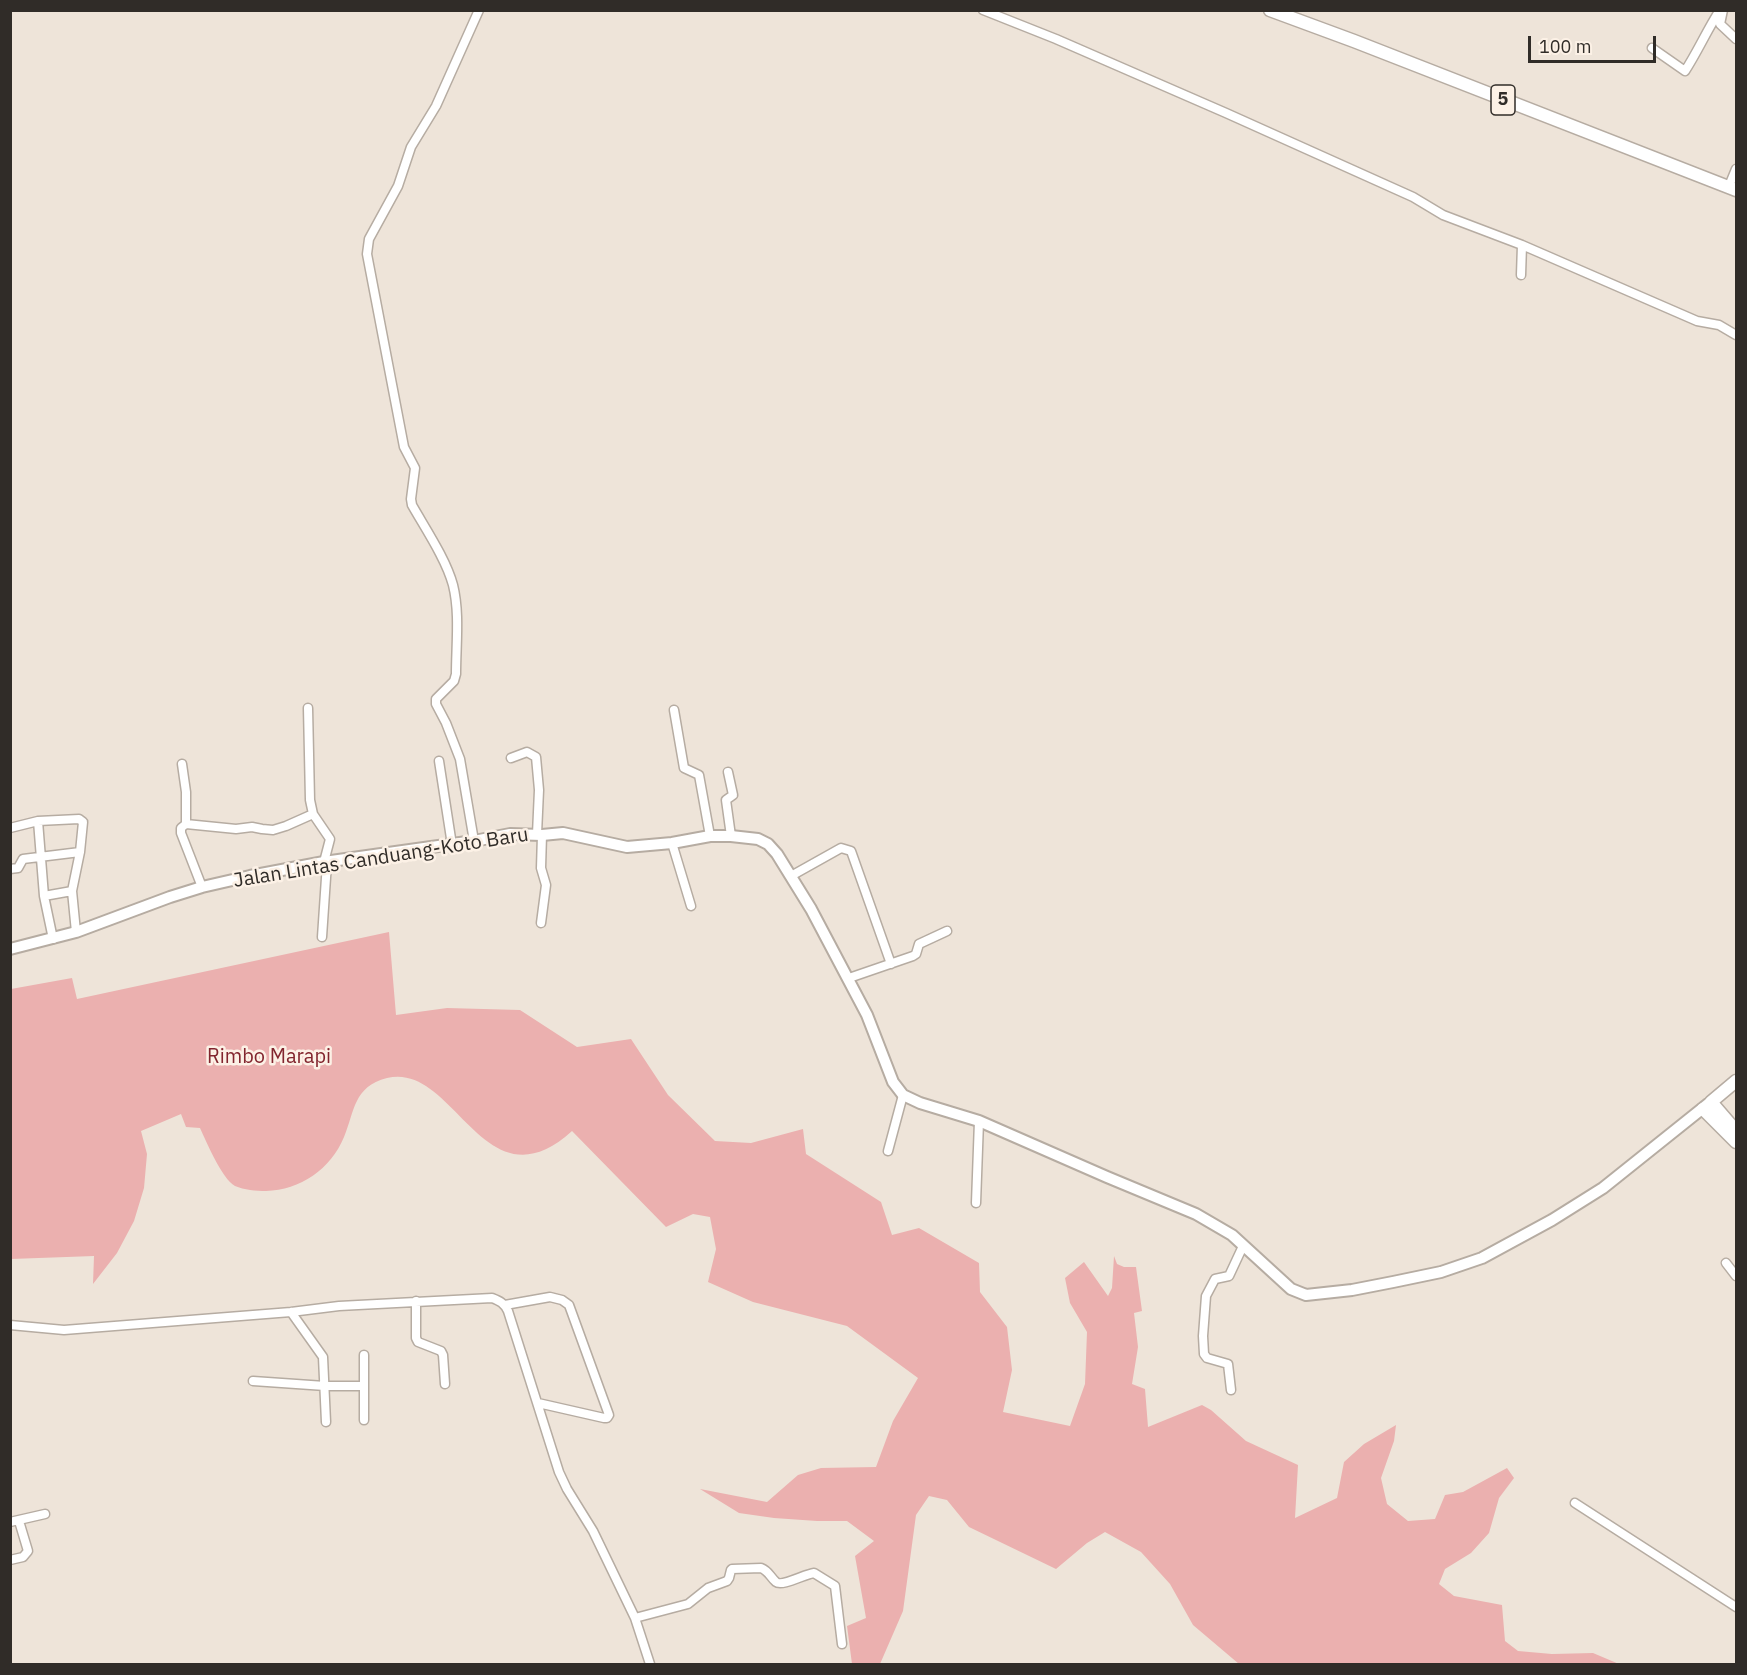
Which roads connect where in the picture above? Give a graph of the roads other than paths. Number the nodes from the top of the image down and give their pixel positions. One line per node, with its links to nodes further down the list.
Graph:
1 (479, 10): 25 (street)
2 (983, 10): 9 (street)
3 (1270, 10): 8 (highway, 5)
4 (1721, 10): 5 (street); 6 (street)
5 (1737, 39)
6 (1652, 48)
7 (1737, 169): 8 (street)
8 (1733, 188)
9 (1522, 245): 10 (street); 11 (street)
10 (1521, 275)
11 (1737, 335)
12 (309, 708): 18 (street)
13 (674, 711): 23 (street)
14 (511, 758): 22 (street)
15 (439, 761): 27 (street)
16 (182, 764): 20 (street)
17 (728, 772): 24 (street)
18 (313, 814): 20 (street); 30 (street)
19 (38, 821): 21 (street); 28 (street); 29 (street)
20 (186, 824): 33 (street)
21 (10, 828)
22 (539, 834): 25 (main road, Jalan Lintas Canduang-Koto Baru); 26 (main road, Jalan Lintas Canduang-Koto Baru); 37 (street)
23 (710, 836): 24 (main road, Jalan Lintas Canduang-Koto Baru); 26 (main road, Jalan Lintas Canduang-Koto Baru)
24 (731, 836): 32 (main road, Jalan Lintas Canduang-Koto Baru)
25 (474, 841): 27 (main road, Jalan Lintas Canduang-Koto Baru)
26 (672, 843): 36 (street)
27 (452, 845): 30 (main road, Jalan Lintas Canduang-Koto Baru)
28 (80, 852): 29 (street); 34 (street)
29 (42, 858): 31 (street); 35 (street)
30 (325, 863): 33 (main road, Jalan Lintas Canduang-Koto Baru); 40 (street)
31 (10, 869)
32 (791, 876): 43 (street); 44 (main road, Jalan Lintas Canduang-Koto Baru)
33 (202, 887): 39 (main road, Jalan Lintas Canduang-Koto Baru)
34 (72, 891): 35 (street); 39 (street)
35 (44, 896): 41 (street)
36 (691, 906)
37 (541, 923)
38 (946, 931): 43 (street)
39 (76, 932): 41 (main road, Jalan Lintas Canduang-Koto Baru)
40 (322, 937)
41 (53, 939): 42 (main road, Jalan Lintas Canduang-Koto Baru)
42 (10, 949)
43 (891, 964): 44 (street)
44 (849, 978): 46 (main road, Jalan Lintas Canduang-Koto Baru)
45 (1737, 1080): 47 (highway)
46 (903, 1095): 48 (main road); 51 (street)
47 (1707, 1106): 49 (highway); 50 (highway); 53 (main road)
48 (979, 1121): 52 (street); 53 (main road)
49 (1737, 1131)
50 (1737, 1142)
51 (888, 1151)
52 (976, 1203)
53 (1243, 1246): 65 (street)
54 (1726, 1263): 55 (street)
55 (1737, 1276)
56 (416, 1301): 57 (street); 58 (street); 62 (street)
57 (505, 1305): 66 (street); 66 (street)
58 (291, 1312): 59 (street); 63 (street)
59 (10, 1325)
60 (364, 1355): 64 (street)
61 (253, 1381): 63 (street)
62 (446, 1384)
63 (325, 1386): 64 (street); 68 (street)
64 (363, 1386): 67 (street)
65 (1231, 1390)
66 (538, 1403): 74 (street)
67 (364, 1420)
68 (326, 1422)
69 (1575, 1503): 73 (street)
70 (45, 1514): 71 (street)
71 (15, 1522): 72 (street)
72 (10, 1560)
73 (1737, 1607)
74 (634, 1618): 75 (street); 76 (street)
75 (842, 1644)
76 (650, 1665)

